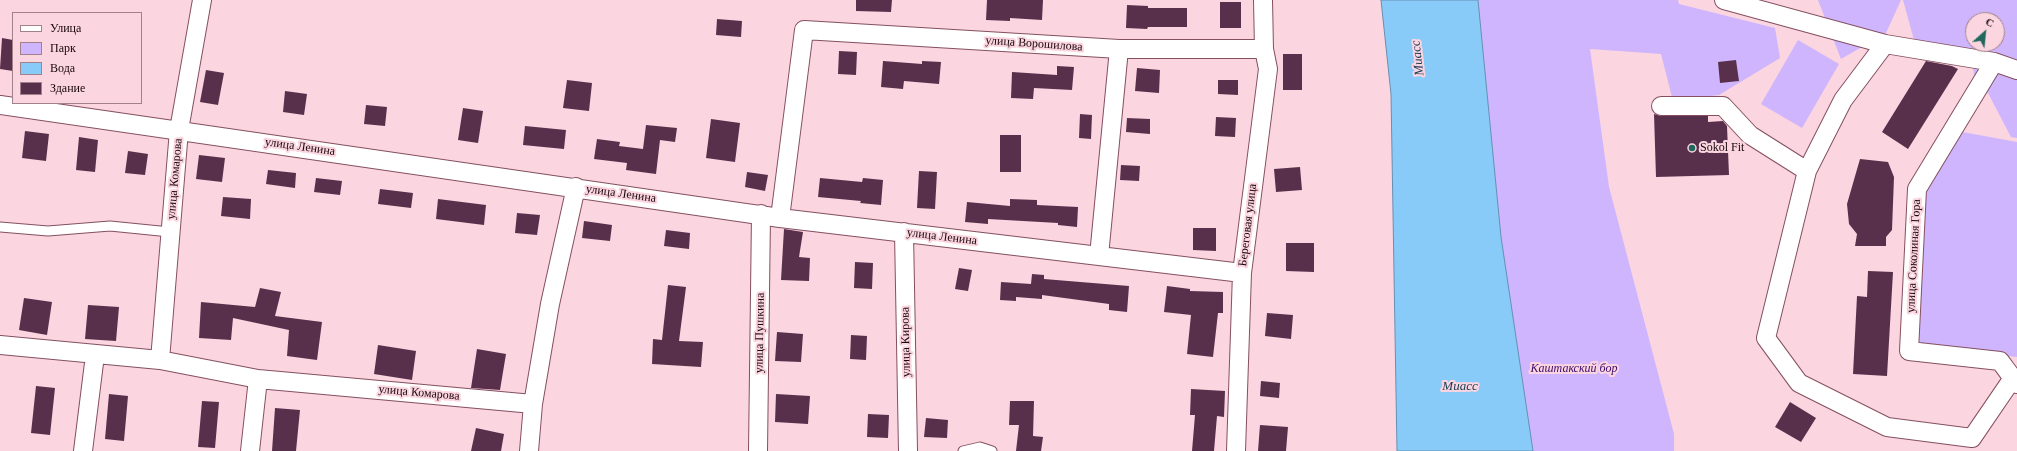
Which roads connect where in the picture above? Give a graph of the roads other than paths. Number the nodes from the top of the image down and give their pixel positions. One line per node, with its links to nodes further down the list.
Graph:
1 (202, 0): 11 (street, улица Комарова)
2 (1263, 0): 6 (street, Береговая улица)
3 (1724, 0): 4 (street)
4 (1885, 44): 7 (street); 12 (street)
5 (1119, 49): 6 (street, улица Ворошилова); 15 (street, улица Ворошилова); 19 (street)
6 (1264, 49): 20 (street, Береговая улица)
7 (1994, 62): 8 (street); 25 (street, улица Соколиная Гора)
8 (2017, 70)
9 (0, 105): 11 (street, улица Ленина)
10 (1661, 106): 12 (street)
11 (179, 130): 13 (street, улица Ленина); 17 (street, улица Комарова)
12 (1807, 171): 25 (street)
13 (576, 187): 14 (street, улица Ленина); 26 (street)
14 (761, 214): 15 (street, улица Ленина); 30 (street, улица Пушкина)
15 (780, 218): 18 (street, улица Ленина)
16 (0, 227): 17 (lane)
17 (170, 232): 23 (street, улица Комарова)
18 (904, 232): 19 (street, улица Ленина); 31 (street, улица Кирова)
19 (1099, 256): 20 (street, улица Ленина)
20 (1242, 273): 34 (street, Береговая улица)
21 (0, 345): 22 (street, улица Комарова)
22 (95, 355): 23 (street, улица Комарова); 27 (street)
23 (160, 360): 24 (street, улица Комарова)
24 (258, 379): 26 (street, улица Комарова); 28 (street)
25 (2015, 381)
26 (533, 404): 29 (street)
27 (83, 451)
28 (250, 451)
29 (530, 451)
30 (758, 451)
31 (908, 451)
32 (963, 451): 33 (lane)
33 (992, 451)
34 (1236, 451)

